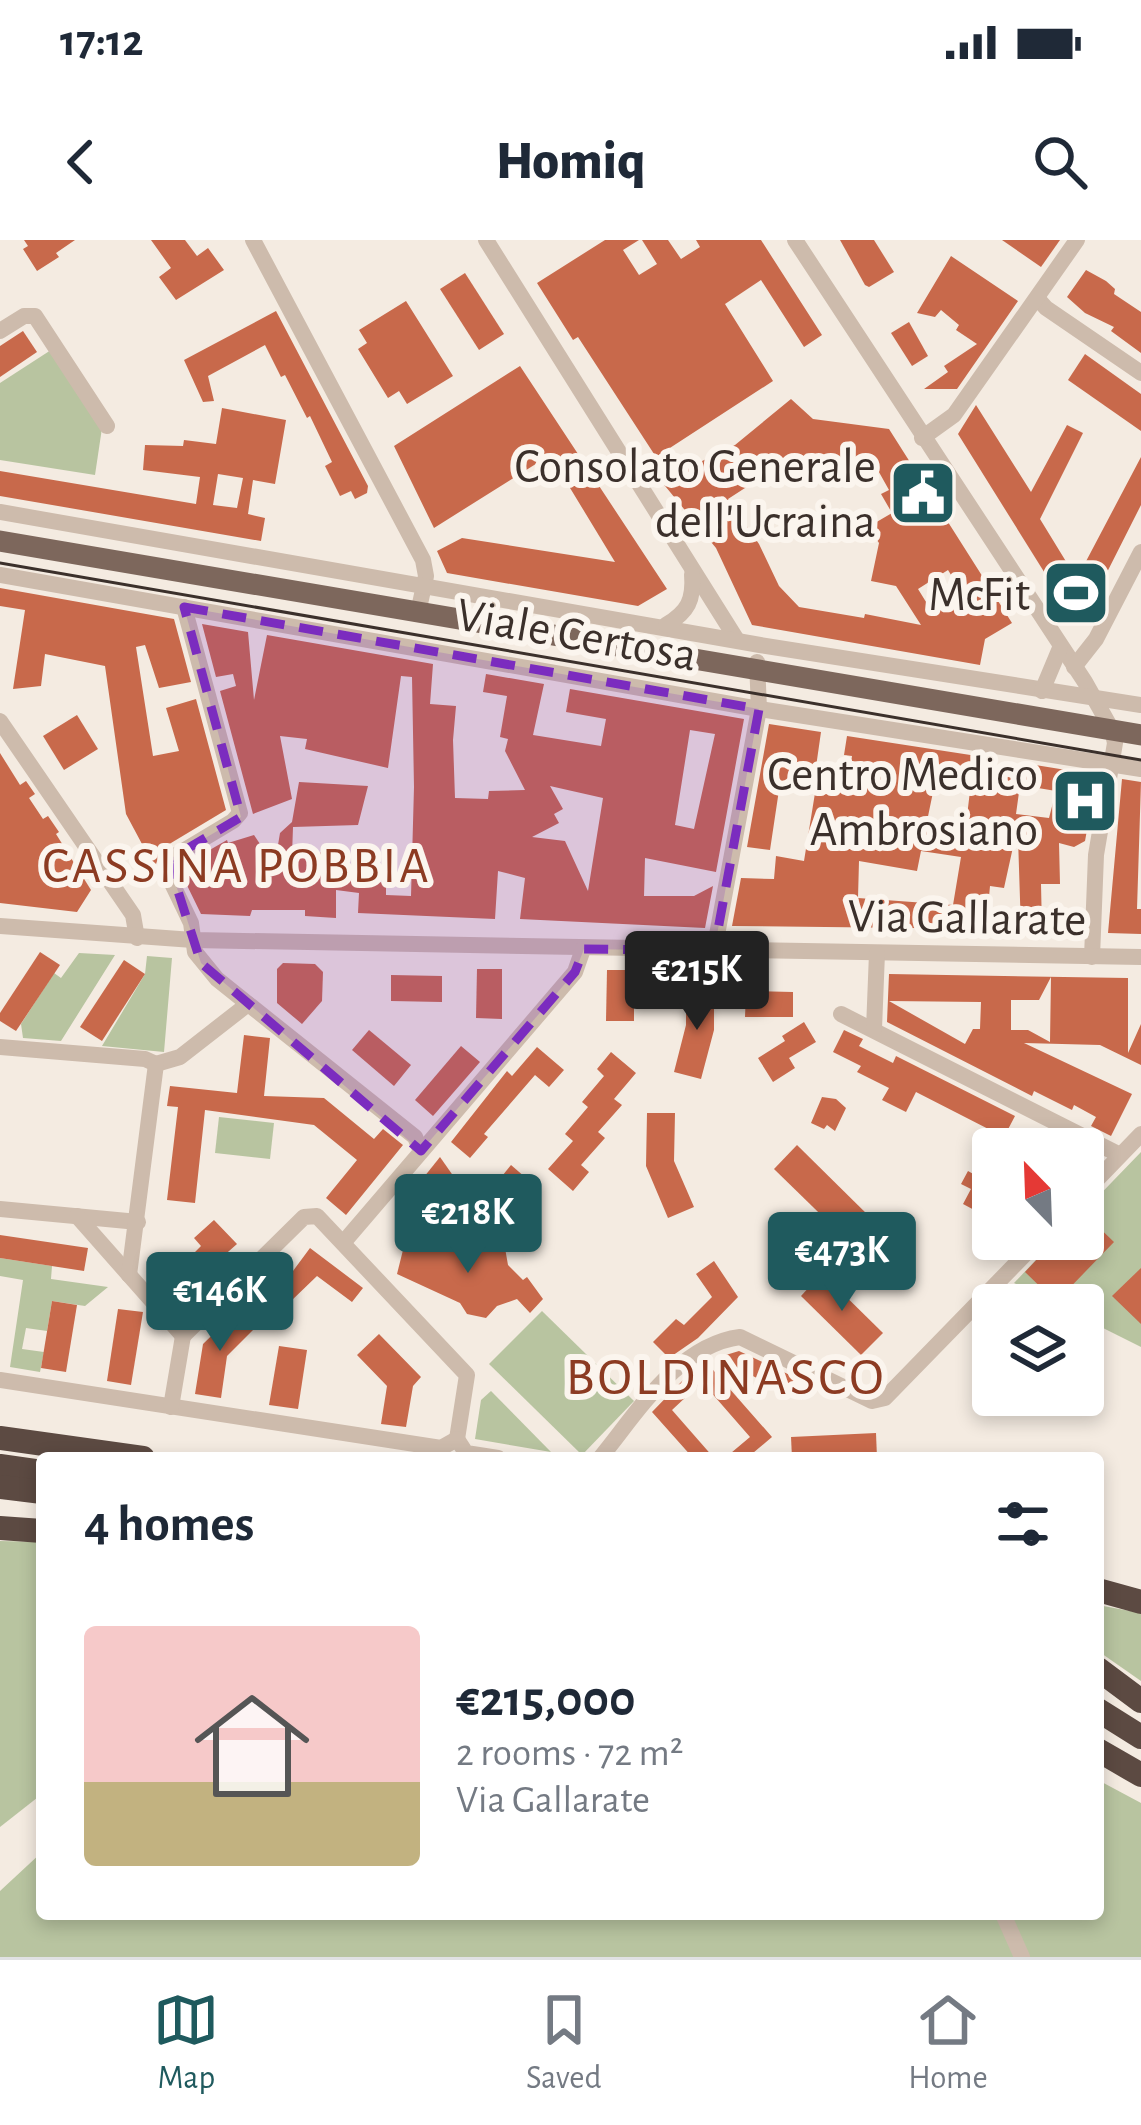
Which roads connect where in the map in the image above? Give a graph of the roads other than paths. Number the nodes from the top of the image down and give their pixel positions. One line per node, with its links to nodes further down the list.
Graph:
1 (253, 240): 15 (street)
2 (486, 240): 13 (street)
3 (795, 240): 9 (street)
4 (1077, 240): 5 (street)
5 (1037, 298): 7 (street); 9 (street)
6 (0, 331): 8 (street)
7 (1141, 373)
8 (107, 426)
9 (922, 438): 21 (street)
10 (0, 512): 15 (street, Viale Certosa)
11 (0, 541): 17 (main road, Viale Certosa)
12 (1141, 552): 23 (street)
13 (692, 573): 18 (street); 19 (street)
14 (0, 575): 16 (street, Viale Certosa)
15 (425, 584): 17 (street, Viale Certosa); 18 (street, Viale Certosa)
16 (184, 607): 26 (street, Viale Certosa); 35 (street)
17 (418, 613): 22 (main road, Viale Certosa)
18 (666, 625): 19 (street, Viale Certosa)
19 (737, 640): 20 (street, Viale Certosa)
20 (760, 644): 22 (street); 24 (street, Viale Certosa)
21 (1060, 648): 23 (street); 24 (street)
22 (756, 671): 26 (street); 28 (main road, Viale Certosa)
23 (1084, 682): 24 (street, Viale Certosa); 25 (street, Viale Certosa); 28 (street)
24 (1042, 692)
25 (1141, 705)
26 (759, 709): 31 (street, Viale Certosa); 37 (street)
27 (0, 721): 30 (street)
28 (1112, 730): 29 (main road, Viale Certosa); 31 (street)
29 (1141, 735)
30 (6, 741): 34 (street)
31 (1111, 764): 32 (street, Viale Certosa); 39 (street)
32 (1141, 769)
33 (0, 926): 34 (street, Via Gallarate)
34 (137, 938): 35 (street, Via Gallarate)
35 (193, 940): 36 (street, Via Gallarate); 41 (street)
36 (583, 949): 37 (street, Via Gallarate); 47 (street)
37 (714, 951): 38 (street, Via Gallarate)
38 (877, 953): 39 (street, Via Gallarate); 43 (street)
39 (1093, 957): 40 (street, Via Gallarate)
40 (1141, 957)
41 (248, 1004): 45 (street); 47 (street)
42 (841, 1015): 43 (street)
43 (874, 1029): 48 (street)
44 (0, 1047): 45 (street)
45 (156, 1064): 52 (street)
46 (1141, 1134): 48 (street)
47 (421, 1150): 53 (street)
48 (1120, 1155): 49 (street)
49 (1104, 1172)
50 (0, 1209): 51 (street)
51 (77, 1216): 52 (street); 55 (street)
52 (138, 1222): 55 (street)
53 (343, 1243): 56 (street); 60 (street)
54 (1020, 1260): 63 (street)
55 (129, 1275): 56 (street)
56 (182, 1336): 58 (street)
57 (0, 1380): 58 (street)
58 (171, 1407): 60 (street)
59 (0, 1438): 61 (highway)
60 (457, 1438): 62 (street)
61 (100, 1452)
62 (465, 1452)
63 (605, 1452)
64 (0, 1466): 65 (highway)
65 (36, 1471)
66 (0, 1486): 67 (highway)
67 (36, 1491)
68 (0, 1528): 69 (highway)
69 (36, 1531)
70 (1104, 1592): 71 (highway)
71 (1141, 1602)
72 (1104, 1673): 73 (highway)
73 (1141, 1701)
74 (1107, 1716): 75 (highway); 76 (highway)
75 (1141, 1737)
76 (1141, 1748)
77 (1104, 1753): 78 (highway)
78 (1141, 1775)
79 (1006, 1920): 80 (street)
80 (1022, 1957)

